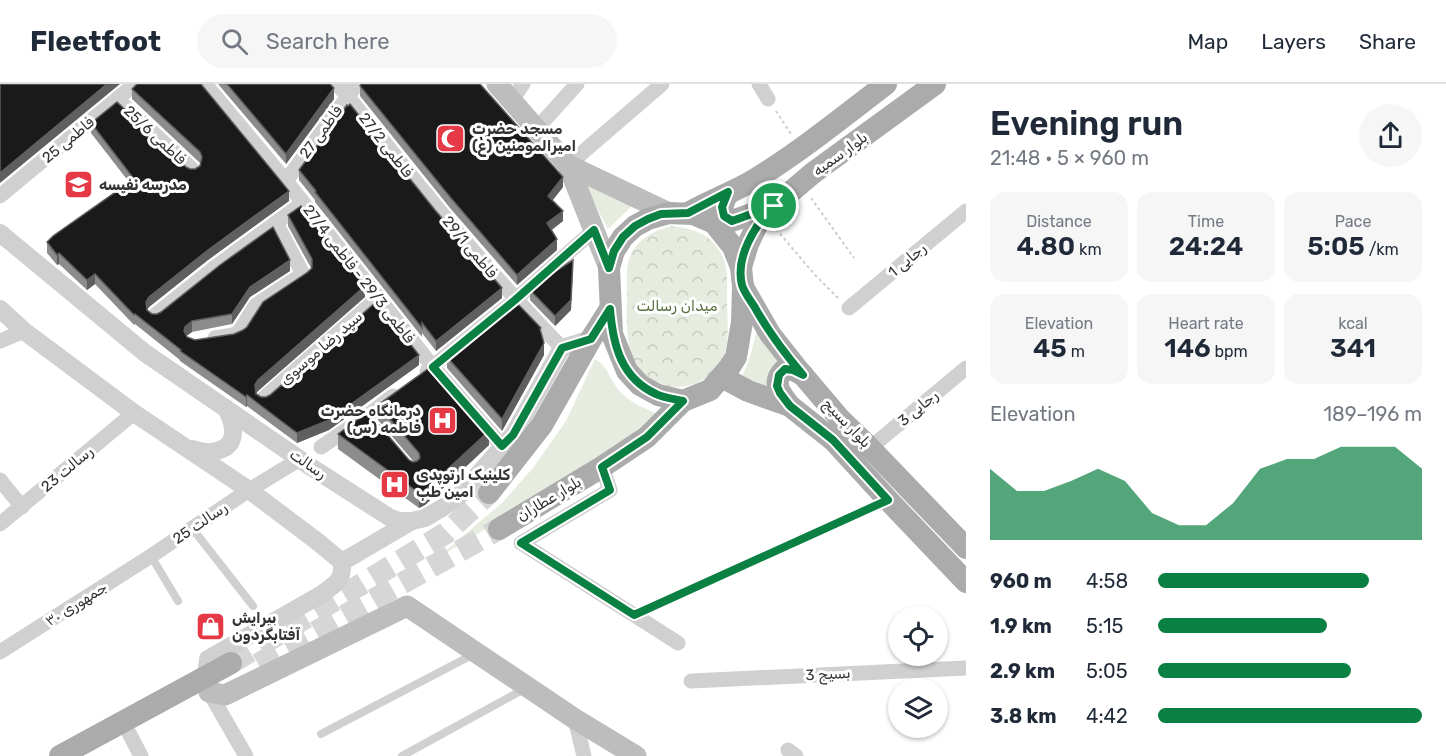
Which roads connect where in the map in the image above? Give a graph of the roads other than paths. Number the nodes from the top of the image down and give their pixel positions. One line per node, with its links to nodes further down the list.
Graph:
1 (135, 84): 11 (street, فاطمی 25)
2 (205, 84): 16 (street, فاطمی 29/3 - فاطمی 27/4)
3 (337, 84): 10 (street, فاطمی 27/2)
4 (577, 84): 13 (street)
5 (662, 84): 14 (street)
6 (759, 84): 12 (street)
7 (886, 84): 17 (main road, بلوار سمیه)
8 (935, 84): 21 (main road, بلوار سمیه)
9 (510, 89): 13 (main road)
10 (353, 90): 16 (street, فاطمی 27); 18 (street, فاطمی 27/2)
11 (117, 99): 15 (street, فاطمی 25/6); 19 (street, فاطمی 25)
12 (768, 99)
13 (535, 128): 14 (main road)
14 (568, 165): 23 (main road); 25 (main road)
15 (193, 170)
16 (286, 181): 20 (street, فاطمی 29/3 - فاطمی 27/4)
17 (728, 192): 21 (main road); 23 (main road, بلوار سمیه)
18 (425, 194): 30 (street, فاطمی 29/1)
19 (0, 196)
20 (303, 203): 24 (street); 29 (street, فاطمی 29/3 - فاطمی 27/4)
21 (770, 211): 28 (main road, بلوار سمیه)
22 (966, 211): 31 (street, رجایی 1)
23 (678, 213): 27 (main road); 28 (main road)
24 (276, 223): 34 (street); 36 (street)
25 (594, 230): 27 (main road); 30 (street)
26 (0, 232): 47 (street, رسالت)
27 (609, 268): 33 (main road)
28 (742, 277): 42 (main road, بلوار بسیج); 43 (main road)
29 (378, 298): 40 (street, فاطمی 29/3 - فاطمی 27/4); 44 (street, سید رضا موسوی)
30 (515, 300): 39 (street, فاطمی 29/1); 40 (street)
31 (849, 308)
32 (0, 309): 35 (street)
33 (610, 309): 37 (main road); 45 (main road)
34 (154, 315)
35 (24, 331): 38 (street); 48 (street)
36 (204, 339)
37 (591, 339): 39 (street); 57 (main road)
38 (0, 341)
39 (562, 348): 49 (street)
40 (433, 367): 49 (street, فاطمی 29/3 - فاطمی 27/4); 50 (street)
41 (966, 368): 52 (street, رجایی 3)
42 (803, 375): 46 (main road); 52 (main road, بلوار بسیج)
43 (722, 377): 45 (main road); 46 (main road, بلوار بسیج)
44 (264, 398)
45 (683, 401): 54 (main road, بلوار عطاران)
46 (790, 406): 58 (main road, بلوار بسیج)
47 (226, 408): 51 (street); 53 (street, رسالت)
48 (134, 413): 51 (street); 59 (street, رسالت 23)
49 (502, 446): 60 (street)
50 (321, 447)
51 (187, 448): 56 (street)
52 (870, 448): 64 (main road, بلوار بسیج)
53 (300, 459): 56 (street, رسالت 25); 60 (street, رسالت)
54 (602, 467): 63 (main road, بلوار عطاران); 70 (street)
55 (0, 480): 59 (street)
56 (249, 490): 62 (street, رسالت 25); 66 (street)
57 (489, 493)
58 (888, 500): 67 (main road, بلوار بسیج); 70 (lane)
59 (22, 507): 61 (street, رسالت 23)
60 (412, 521): 66 (street)
61 (0, 524)
62 (192, 528): 65 (street, رسالت 25); 69 (lane)
63 (499, 529)
64 (964, 544)
65 (151, 556): 68 (lane); 72 (street, جمهوری ۳۰)
66 (342, 562): 77 (street)
67 (966, 582)
68 (178, 601)
69 (253, 606)
70 (634, 615): 71 (street)
71 (678, 643)
72 (0, 652)
73 (476, 653): 77 (main road); 78 (main road); 81 (lane)
74 (238, 667): 77 (main road)
75 (966, 668): 76 (street, بسیج 3)
76 (691, 681)
77 (208, 684): 80 (main road); 82 (main road); 85 (street)
78 (528, 687): 79 (main road); 86 (lane)
79 (575, 719): 87 (street); 88 (main road)
80 (129, 733): 83 (main road); 84 (street)
81 (321, 735)
82 (60, 756)
83 (88, 756)
84 (141, 756)
85 (246, 756)
86 (402, 756)
87 (584, 756)
88 (636, 756)

